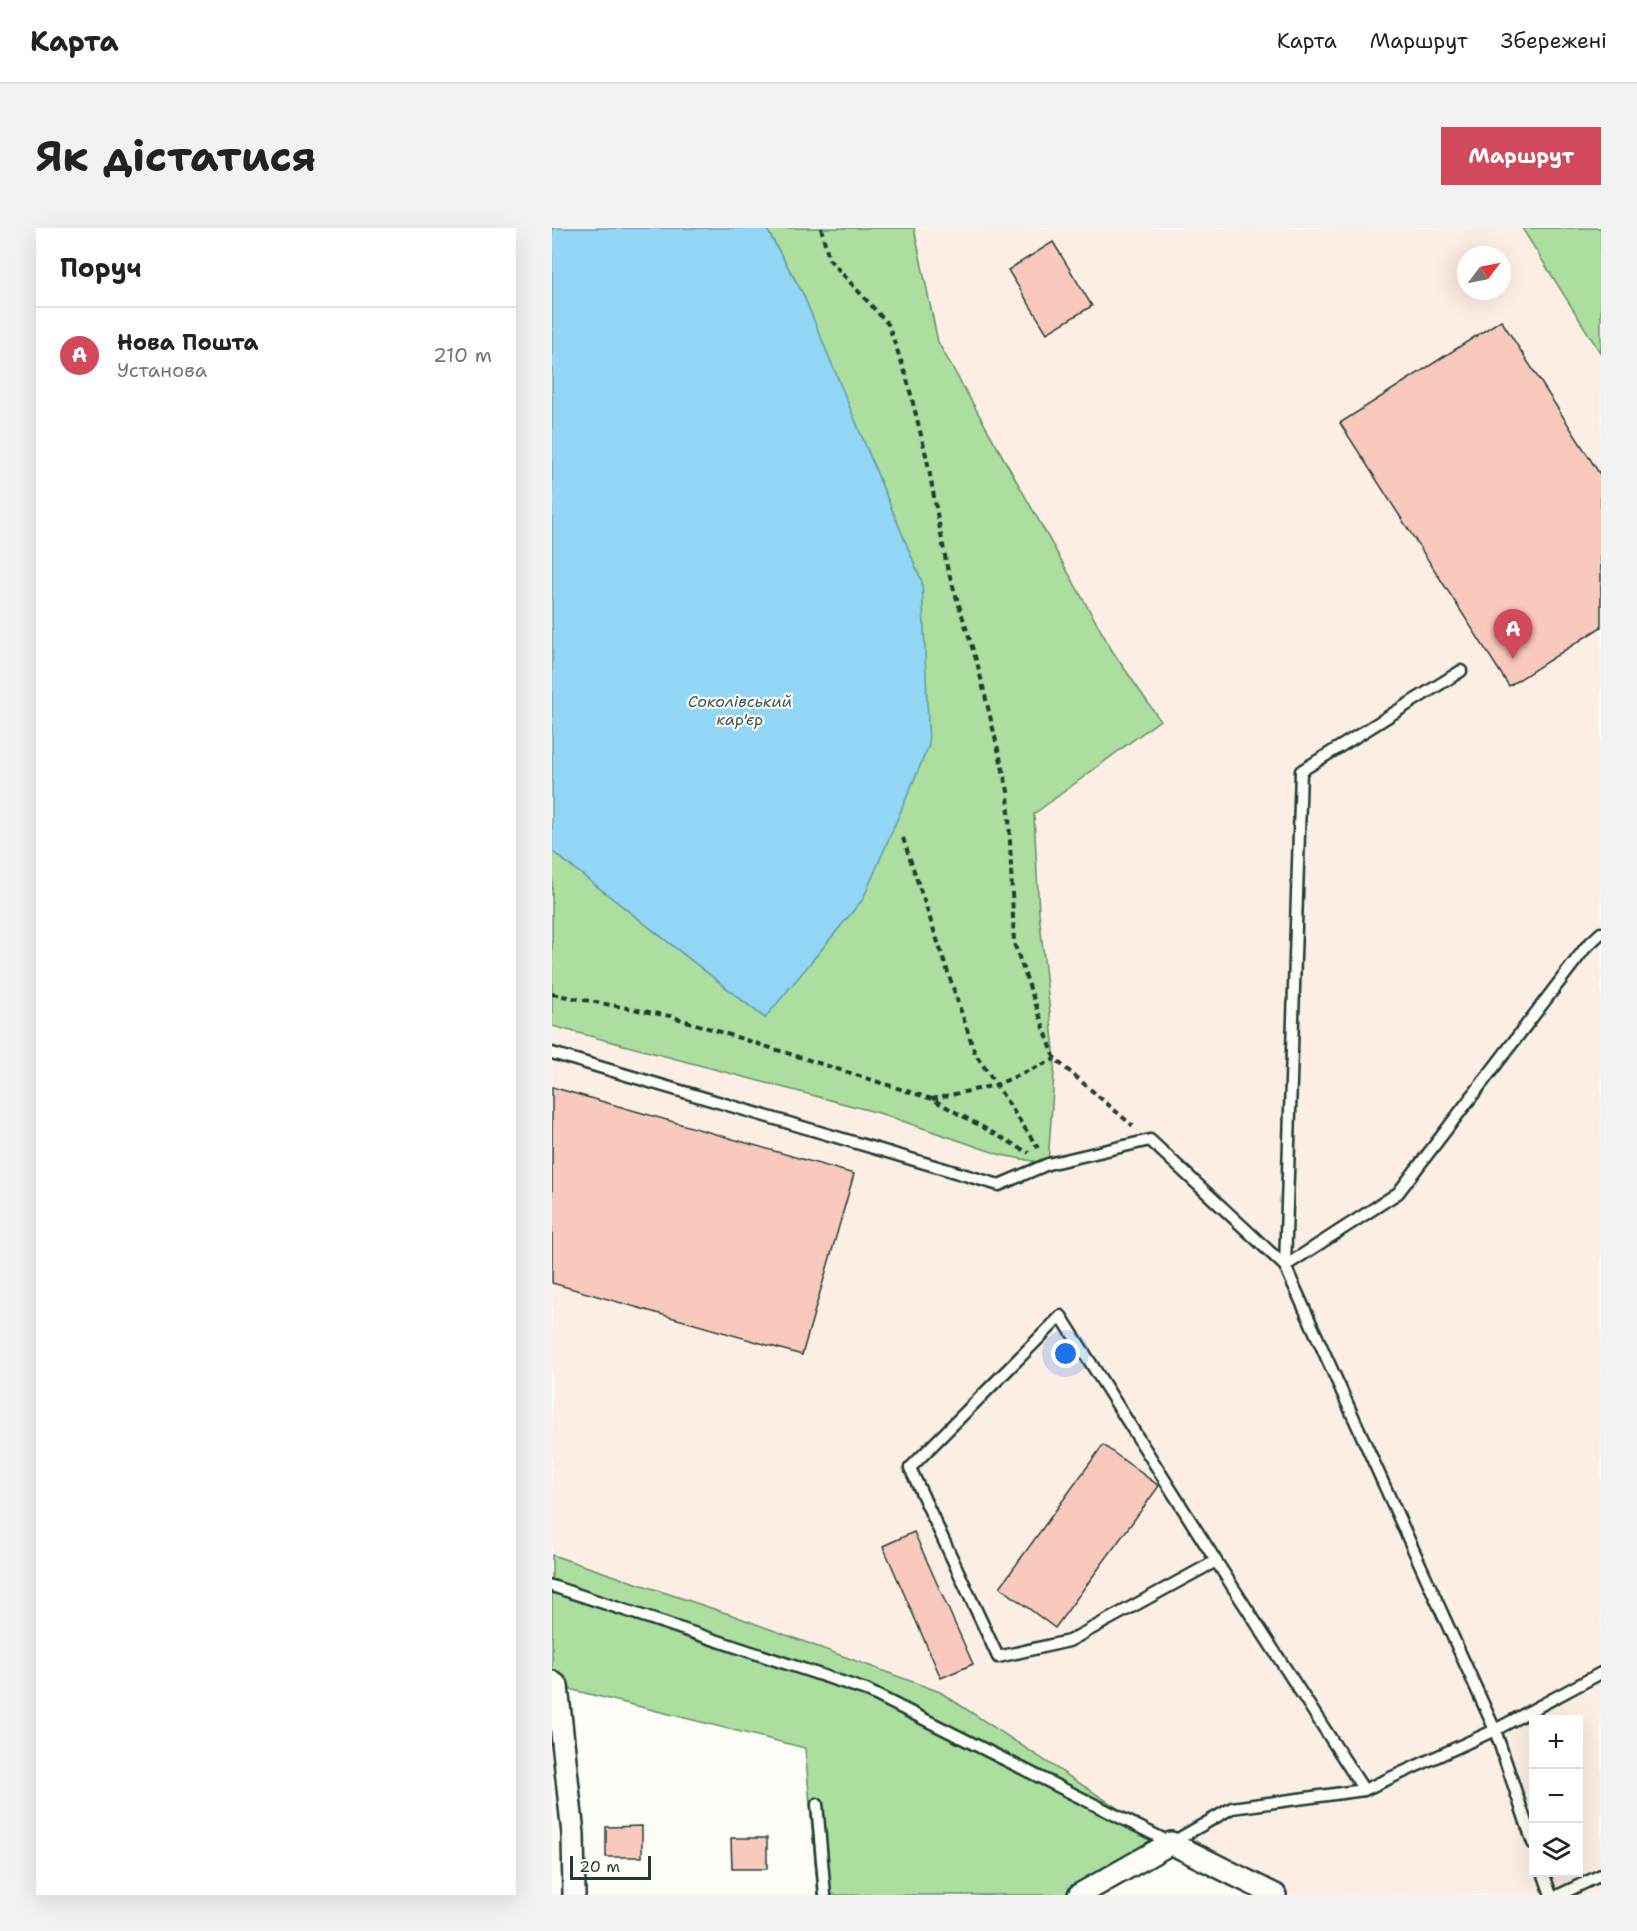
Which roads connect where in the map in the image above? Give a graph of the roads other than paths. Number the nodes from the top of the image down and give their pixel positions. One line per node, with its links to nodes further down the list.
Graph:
1 (1461, 671): 4 (lane)
2 (1601, 933): 4 (lane)
3 (552, 1053): 4 (lane)
4 (1285, 1266): 9 (lane)
5 (1216, 1561): 5 (lane); 10 (lane)
6 (552, 1586): 13 (lane)
7 (1601, 1673): 9 (lane)
8 (552, 1682): 16 (street)
9 (1496, 1730): 10 (lane); 12 (lane)
10 (1364, 1790): 13 (lane)
11 (817, 1804): 17 (lane)
12 (1529, 1831)
13 (1171, 1843): 18 (street); 19 (street)
14 (1601, 1875): 21 (lane)
15 (1545, 1877): 20 (lane)
16 (574, 1895)
17 (825, 1895)
18 (1079, 1895)
19 (1275, 1895)
20 (1551, 1895)
21 (1559, 1895)

